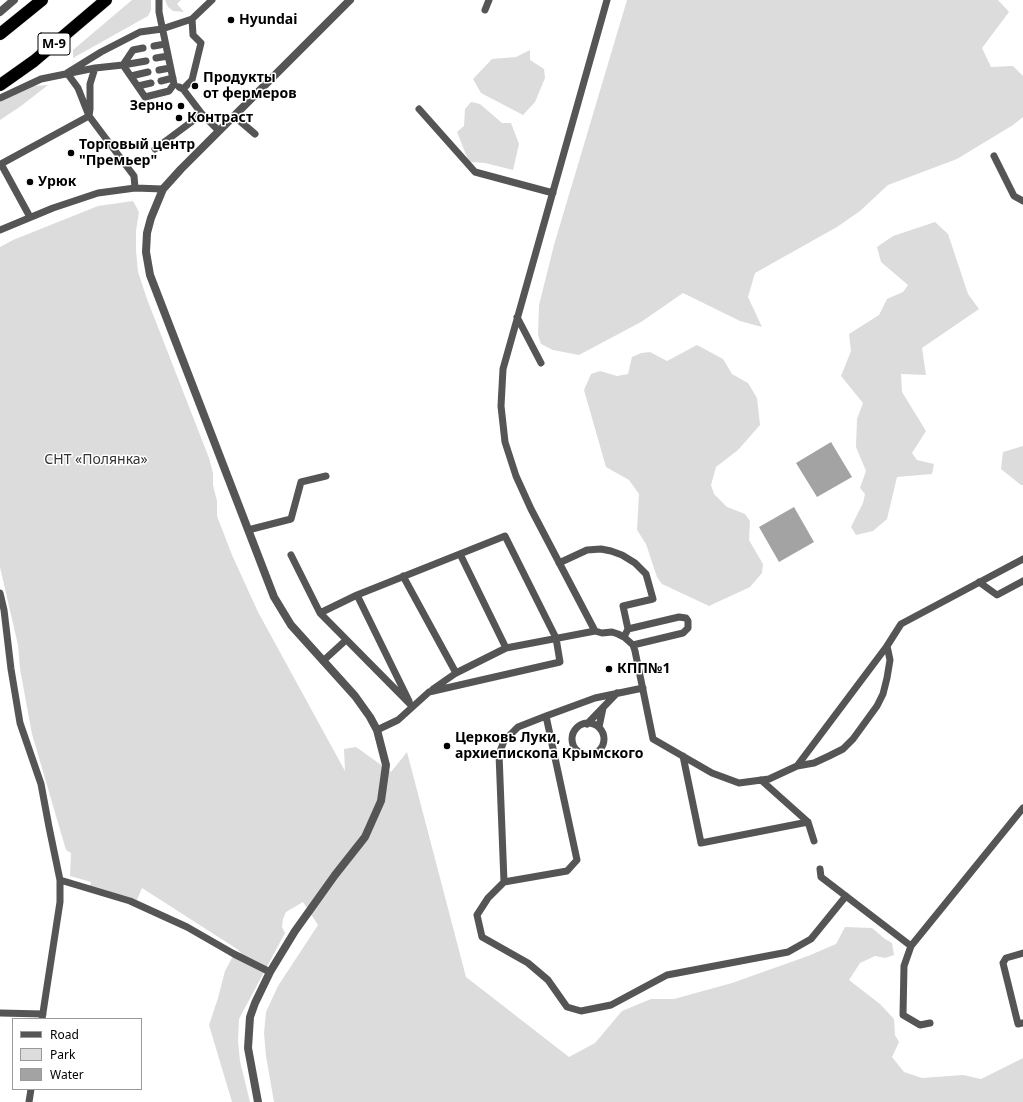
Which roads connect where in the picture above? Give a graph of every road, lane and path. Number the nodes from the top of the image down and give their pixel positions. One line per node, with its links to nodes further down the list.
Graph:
1 (14, 0): 10 (street)
2 (42, 0): 13 (highway)
3 (106, 0): 30 (highway, М-9)
4 (159, 0): 12 (lane)
5 (212, 0): 11 (lane)
6 (350, 0): 37 (street)
7 (489, 0): 9 (lane)
8 (607, 0): 45 (lane)
9 (485, 10)
10 (0, 12)
11 (192, 19): 12 (lane); 32 (lane)
12 (162, 29): 14 (lane); 25 (lane)
13 (0, 34)
14 (165, 44): 15 (lane); 17 (lane)
15 (154, 46)
16 (143, 48): 20 (lane)
17 (168, 56): 18 (lane); 22 (lane)
18 (156, 58)
19 (146, 61): 20 (lane)
20 (123, 65): 21 (lane); 26 (lane)
21 (95, 68): 25 (lane); 36 (lane)
22 (170, 68): 23 (lane); 28 (lane)
23 (159, 70)
24 (148, 72): 26 (lane)
25 (67, 74): 33 (lane); 36 (lane)
26 (131, 76): 31 (lane)
27 (161, 81): 28 (lane)
28 (173, 81): 31 (lane); 32 (lane)
29 (150, 83): 31 (lane)
30 (0, 85)
31 (138, 86)
32 (183, 89): 35 (lane)
33 (0, 98)
34 (419, 109): 45 (lane)
35 (202, 114): 38 (lane); 40 (lane)
36 (89, 116): 42 (lane); 43 (lane)
37 (234, 116): 38 (street); 39 (lane)
38 (218, 130): 44 (street)
39 (255, 134)
40 (155, 149)
41 (994, 156): 46 (lane)
42 (1, 164): 47 (lane)
43 (135, 188): 44 (lane); 47 (lane)
44 (163, 189): 52 (street)
45 (553, 193): 49 (lane)
46 (1023, 201)
47 (30, 217): 48 (lane)
48 (0, 230)
49 (517, 317): 50 (lane); 56 (lane)
50 (541, 363)
51 (326, 476): 52 (lane)
52 (248, 530): 71 (street)
53 (460, 554): 57 (lane); 66 (lane); 70 (lane)
54 (291, 555): 62 (lane)
55 (1023, 558): 59 (lane)
56 (559, 563): 63 (lane); 64 (lane)
57 (403, 576): 61 (lane); 72 (lane)
58 (1023, 580): 59 (lane)
59 (979, 582): 69 (lane)
60 (0, 593): 89 (lane)
61 (357, 595): 62 (lane); 76 (lane)
62 (320, 613): 67 (lane)
63 (628, 629): 65 (lane); 68 (lane)
64 (595, 631): 65 (lane); 66 (lane)
65 (624, 637): 68 (lane)
66 (556, 638): 70 (lane); 74 (lane)
67 (346, 640): 71 (lane); 76 (lane)
68 (633, 645): 73 (lane)
69 (887, 646): 83 (lane); 83 (lane)
70 (506, 648): 72 (lane)
71 (323, 661): 81 (street)
72 (456, 673): 74 (lane)
73 (643, 688): 75 (lane); 82 (lane)
74 (429, 692): 76 (lane)
75 (618, 693): 77 (lane); 78 (lane)
76 (412, 706): 81 (lane)
77 (603, 708): 79 (lane); 80 (lane)
78 (546, 716): 90 (lane); 90 (lane)
79 (587, 724): 80 (lane); 80 (lane)
80 (599, 727)
81 (377, 730): 94 (street)
82 (683, 756): 84 (lane); 86 (lane)
83 (797, 766): 84 (lane)
84 (761, 780): 86 (lane)
85 (1022, 810): 92 (lane)
86 (808, 822): 87 (lane)
87 (814, 841)
88 (820, 869): 91 (lane)
89 (60, 880): 94 (lane); 96 (lane)
90 (504, 882): 91 (lane)
91 (846, 896): 92 (lane)
92 (911, 946): 97 (lane)
93 (1023, 953): 98 (lane)
94 (270, 972): 101 (street)
95 (0, 1013): 96 (lane)
96 (43, 1017)
97 (930, 1022)
98 (1023, 1023)
99 (31, 1090): 100 (lane)
100 (29, 1102)
101 (258, 1102)

